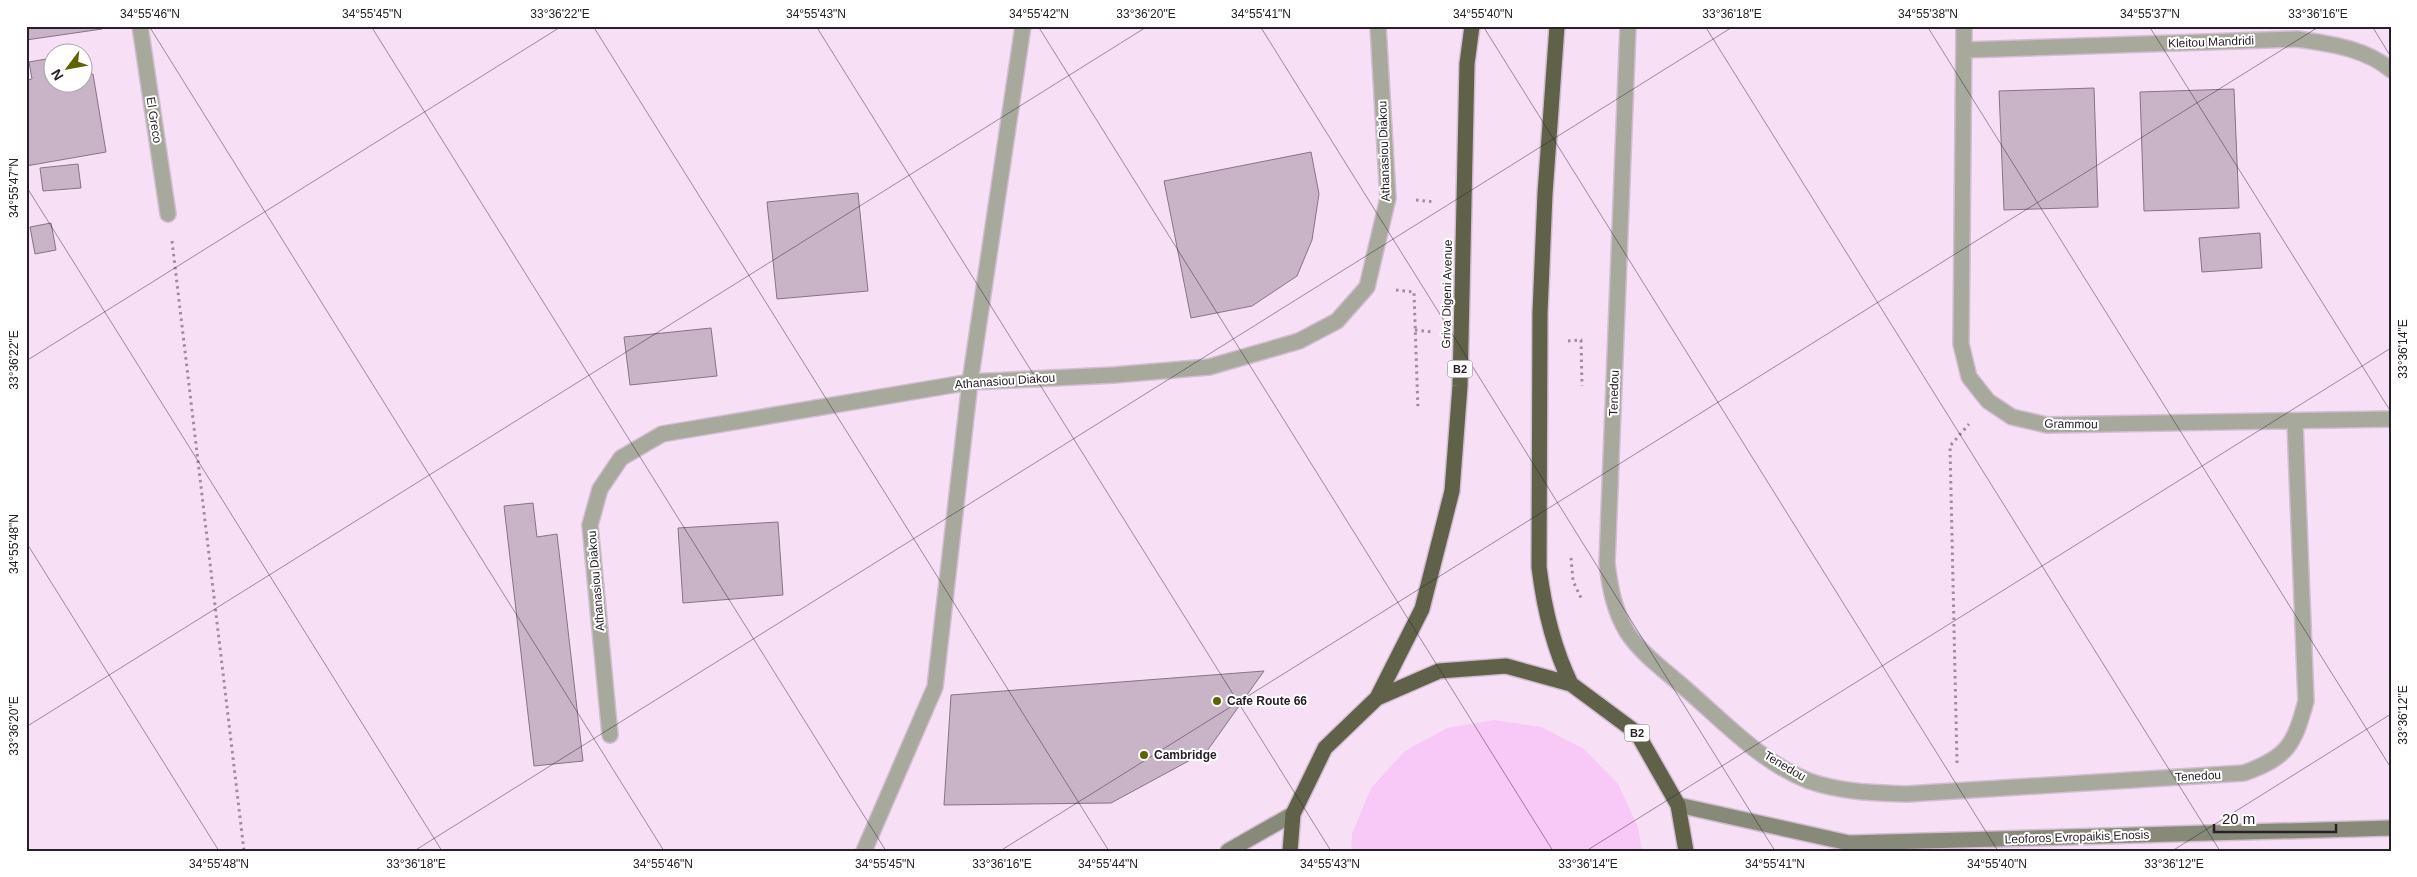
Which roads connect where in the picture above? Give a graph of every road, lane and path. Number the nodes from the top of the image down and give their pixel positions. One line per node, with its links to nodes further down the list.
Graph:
1 (140, 26): 10 (street, El Greco)
2 (1023, 26): 13 (street)
3 (1378, 26): 11 (street, Athanasiou Diakou)
4 (1472, 26): 22 (highway, Griva Digeni Avenue / B2)
5 (1557, 26): 21 (highway, B2)
6 (1628, 26): 24 (street, Tenedou)
7 (1964, 26): 8 (street, Grammou)
8 (1964, 50): 9 (street, Kleitou Mandridi); 15 (street, Grammou)
9 (2391, 70)
10 (168, 214): 28 (path)
11 (1367, 287): 13 (street, Athanasiou Diakou); 16 (path)
12 (1564, 341): 14 (path)
13 (970, 382): 23 (street, Athanasiou Diakou); 29 (street)
14 (1582, 393)
15 (1988, 400): 18 (street, Grammou); 24 (path)
16 (1418, 410)
17 (2391, 418): 18 (street, Grammou)
18 (2295, 422): 24 (street, Tenedou)
19 (1570, 552): 20 (path)
20 (1584, 604)
21 (1571, 684): 22 (highway, B2); 25 (highway, B2)
22 (1377, 698): 26 (highway, B2)
23 (610, 735)
24 (1957, 790)
25 (1678, 805): 27 (main road, Leoforos Evropaikis Enosis); 32 (highway, B2)
26 (1293, 814): 30 (main road); 31 (highway, B2)
27 (2391, 828)
28 (244, 851)
29 (864, 851)
30 (1228, 851)
31 (1290, 851)
32 (1686, 851)

